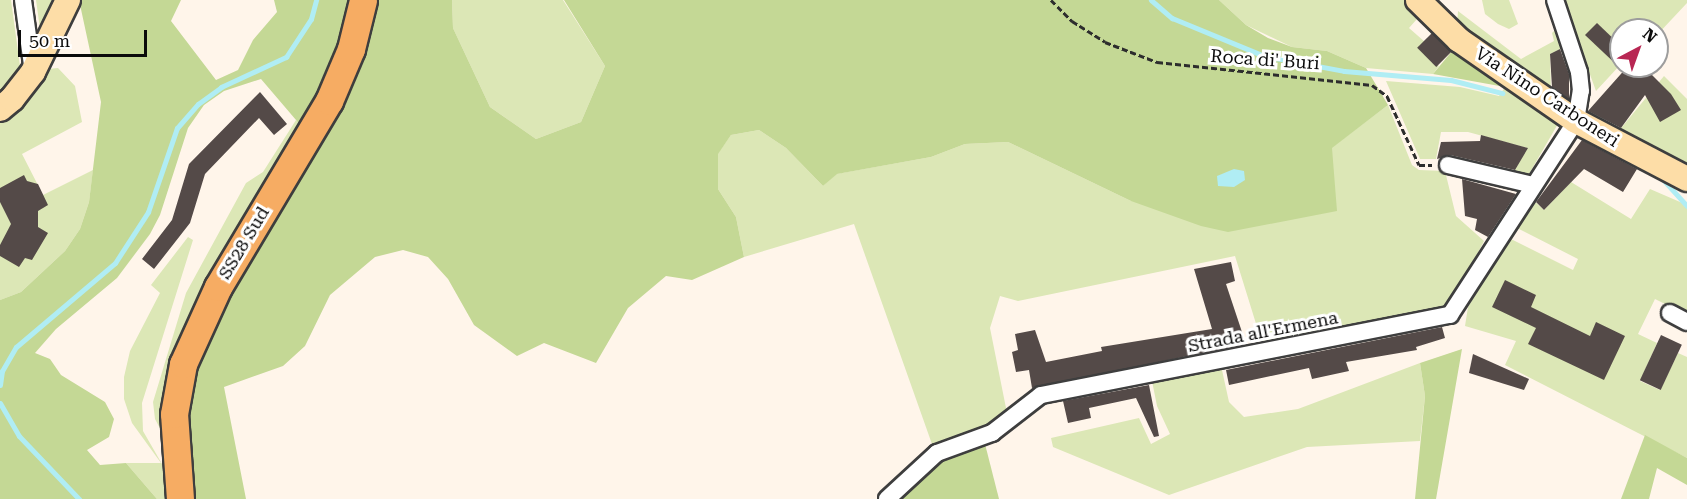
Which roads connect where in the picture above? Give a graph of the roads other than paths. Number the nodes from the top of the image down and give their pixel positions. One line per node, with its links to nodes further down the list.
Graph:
1 (23, 0): 6 (street)
2 (68, 0): 6 (main road)
3 (363, 0): 14 (main road, SS28 Sud)
4 (1418, 0): 8 (main road, Via Nino Carboneri)
5 (1555, 0): 8 (street)
6 (33, 72): 7 (main road)
7 (0, 109)
8 (1576, 121): 10 (main road, Via Nino Carboneri); 11 (street, Strada all'Ermena)
9 (1448, 165): 11 (street)
10 (1687, 179)
11 (1533, 185): 15 (street, Strada all'Ermena)
12 (1670, 313): 13 (street)
13 (1687, 322)
14 (180, 499)
15 (887, 499)

